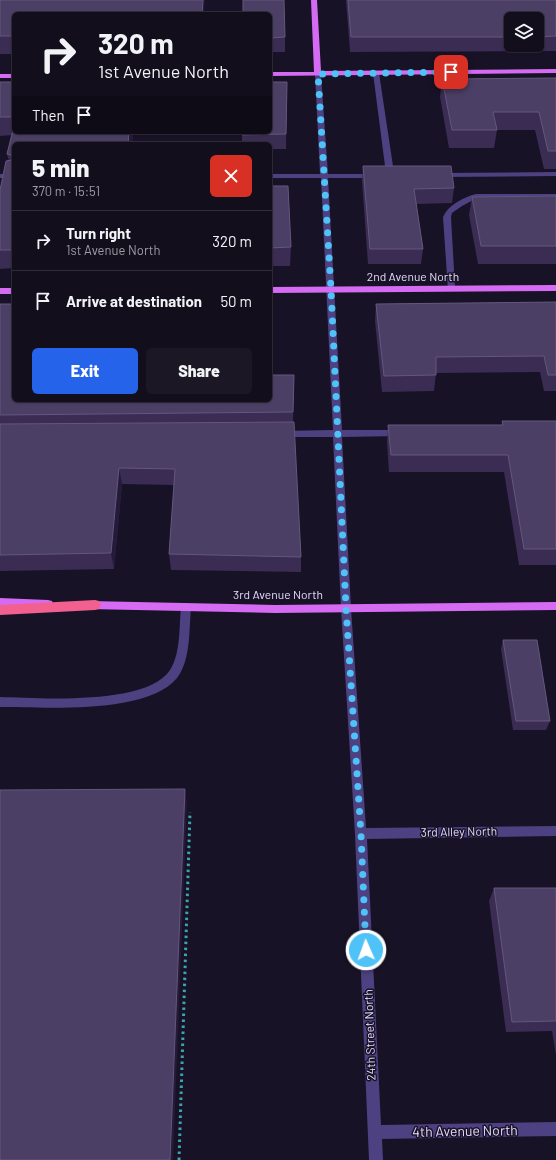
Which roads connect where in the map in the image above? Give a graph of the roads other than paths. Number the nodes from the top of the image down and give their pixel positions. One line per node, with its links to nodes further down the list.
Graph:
1 (314, 0): 5 (main road, 24th Street North)
2 (556, 71): 3 (main road)
3 (376, 73): 5 (main road); 8 (street)
4 (272, 74): 5 (main road)
5 (318, 74): 14 (street, 24th Street North)
6 (0, 76): 7 (main road)
7 (12, 76)
8 (389, 166)
9 (556, 174): 10 (street)
10 (431, 175)
11 (0, 176): 12 (street)
12 (12, 176)
13 (272, 176): 14 (street)
14 (324, 176): 15 (street); 19 (street, 24th Street North)
15 (384, 176)
16 (556, 196): 17 (street)
17 (451, 288): 18 (main road, 2nd Avenue North); 19 (main road, 2nd Avenue North)
18 (556, 288)
19 (331, 289): 20 (main road, 2nd Avenue North); 25 (street, 24th Street North)
20 (272, 290)
21 (0, 291): 22 (main road)
22 (12, 291)
23 (408, 433): 25 (street)
24 (270, 434): 25 (street)
25 (338, 434): 30 (street, 24th Street North)
26 (0, 602): 27 (main road, 3rd Avenue North)
27 (95, 605): 29 (main road, 3rd Avenue North); 31 (highway)
28 (556, 606): 30 (main road, 3rd Avenue North)
29 (186, 607): 30 (main road, 3rd Avenue North); 32 (street)
30 (346, 608): 34 (street, 24th Street North)
31 (0, 610)
32 (0, 702)
33 (556, 831): 34 (street, 3rd Alley North)
34 (361, 834): 36 (street, 24th Street North)
35 (556, 1129): 36 (street, 4th Avenue North)
36 (374, 1132): 37 (street, 24th Street North)
37 (376, 1160)

